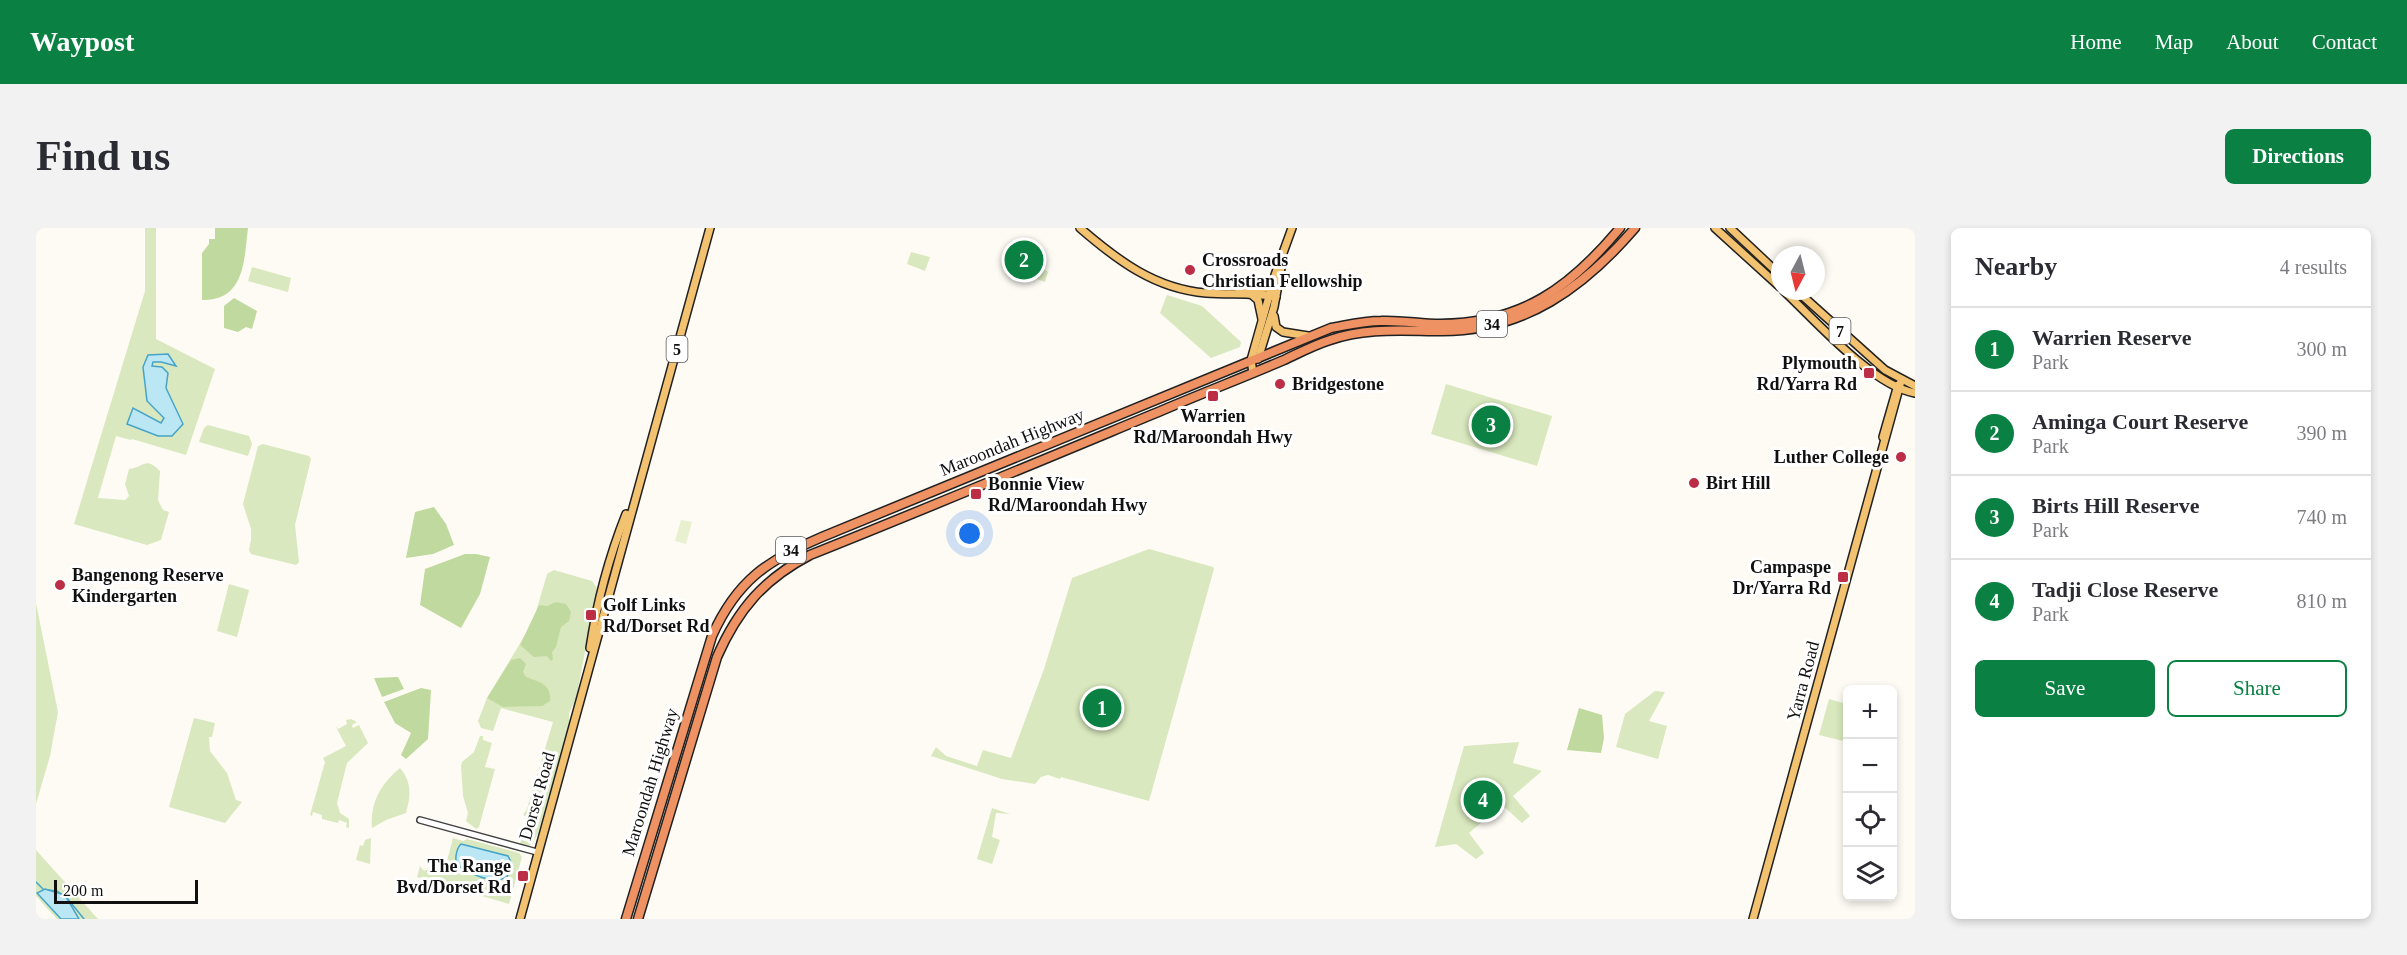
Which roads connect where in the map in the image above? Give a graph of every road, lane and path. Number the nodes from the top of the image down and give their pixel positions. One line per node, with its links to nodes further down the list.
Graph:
1 (710, 228): 31 (main road, Dorset Road / 5)
2 (1080, 228): 16 (main road)
3 (1292, 228): 11 (main road)
4 (1620, 228): 23 (highway, Maroondah Highway / 34)
5 (1635, 228): 9 (highway, Maroondah Highway / 34)
6 (1640, 228): 9 (main road)
7 (1715, 228): 12 (main road)
8 (1732, 229): 10 (main road)
9 (1623, 242): 25 (highway, Maroondah Highway / 34)
10 (1760, 257): 12 (main road); 13 (main road)
11 (1282, 260): 15 (main road); 18 (main road)
12 (1754, 264): 14 (main road)
13 (1771, 267)
14 (1771, 279)
15 (1273, 283): 16 (main road); 18 (main road)
16 (1218, 294): 17 (main road)
17 (1252, 295): 18 (main road); 22 (main road)
18 (1273, 296): 21 (main road); 22 (main road)
19 (1794, 300): 28 (main road, 7)
20 (1807, 300): 26 (main road, 7)
21 (1274, 308): 23 (main road); 24 (main road)
22 (1262, 321): 24 (main road)
23 (1308, 336): 24 (highway, Maroondah Highway / 34)
24 (1255, 358): 25 (main road); 33 (highway, Maroondah Highway / 34)
25 (1253, 373): 34 (highway, Maroondah Highway / 34)
26 (1901, 381): 27 (main road, 7); 28 (main road, Yarra Road)
27 (1915, 386)
28 (1898, 388): 29 (main road, 7); 35 (main road, Yarra Road)
29 (1915, 393)
30 (420, 820): 31 (street)
31 (537, 852): 32 (main road, Dorset Road / 5)
32 (520, 919)
33 (626, 919)
34 (638, 919)
35 (1753, 919)

